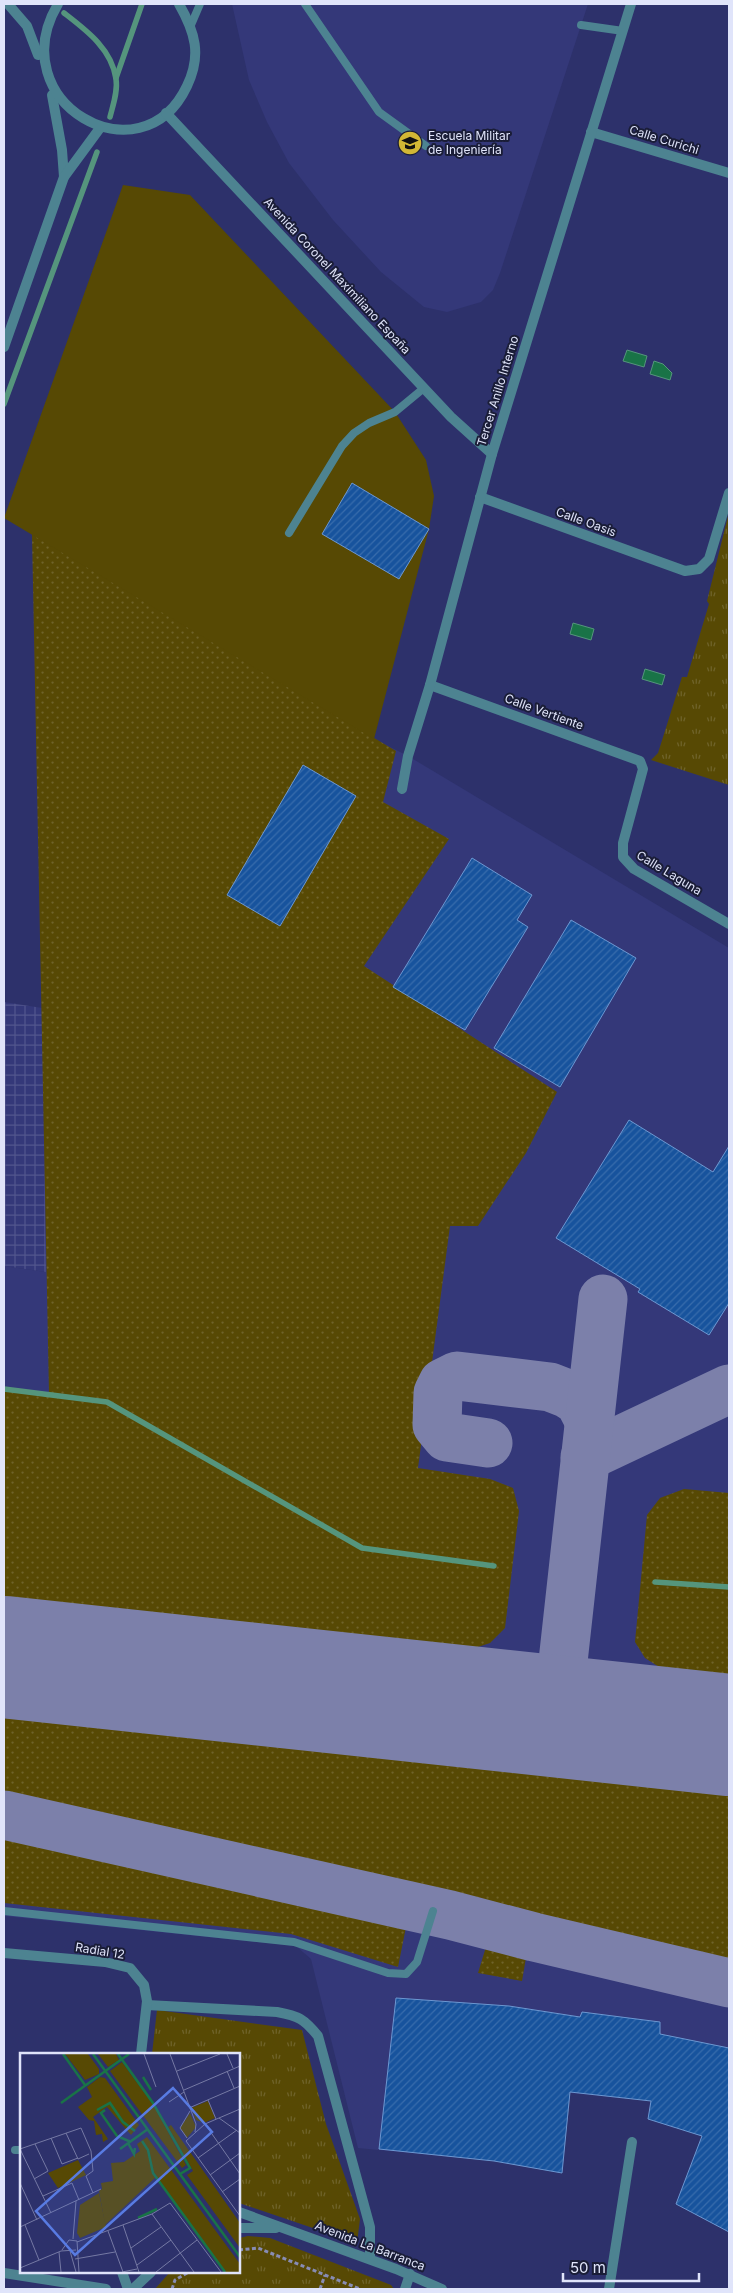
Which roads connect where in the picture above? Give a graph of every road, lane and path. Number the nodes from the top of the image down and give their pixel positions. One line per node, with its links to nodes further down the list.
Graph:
1 (8, 4): 10 (street)
2 (58, 4): 10 (street)
3 (179, 4): 7 (street)
4 (200, 4): 7 (lane)
5 (305, 4): 15 (lane)
6 (631, 4): 9 (street, Tercer Anillo Interno)
7 (192, 25): 12 (street)
8 (581, 25): 9 (lane)
9 (623, 31): 14 (street, Tercer Anillo Interno)
10 (38, 56): 11 (street)
11 (52, 95): 13 (street); 17 (street)
12 (166, 113): 13 (street); 19 (street, Avenida Coronel Maximiliano España)
13 (100, 128): 17 (street)
14 (591, 132): 16 (street, Calle Curichi); 20 (street, Tercer Anillo Interno)
15 (426, 146)
16 (729, 173)
17 (64, 177): 18 (street)
18 (4, 348)
19 (424, 388): 20 (street, Avenida Coronel Maximiliano España); 23 (lane)
20 (492, 454): 22 (street, Tercer Anillo Interno)
21 (729, 493): 22 (street, Calle Oasis)
22 (480, 497): 24 (street, Tercer Anillo Interno)
23 (289, 533)
24 (430, 685): 25 (street, Calle Vertiente); 26 (street, Tercer Anillo Interno)
25 (643, 769): 27 (street, Calle Laguna)
26 (402, 789)
27 (729, 924)
28 (4, 1911): 29 (lane)
29 (433, 1911)
30 (4, 1953): 31 (street, Radial 12)
31 (147, 2005): 32 (street, Radial 12); 38 (street)
32 (141, 2053)
33 (632, 2142): 53 (street)
34 (240, 2212): 36 (street, Avenida La Barranca)
35 (240, 2228): 36 (street, Avenida La Barranca)
36 (287, 2228): 38 (street, Avenida La Barranca)
37 (240, 2250): 44 (path)
38 (370, 2259): 43 (street, Avenida La Barranca)
39 (4, 2273): 45 (street)
40 (122, 2273): 46 (street)
41 (150, 2273): 47 (street)
42 (187, 2273): 48 (path)
43 (410, 2274): 51 (street); 52 (street, Avenida La Barranca)
44 (325, 2275): 49 (path); 50 (path)
45 (106, 2289)
46 (128, 2289)
47 (133, 2289)
48 (172, 2289)
49 (320, 2289)
50 (360, 2289)
51 (405, 2289)
52 (442, 2289)
53 (609, 2289)

